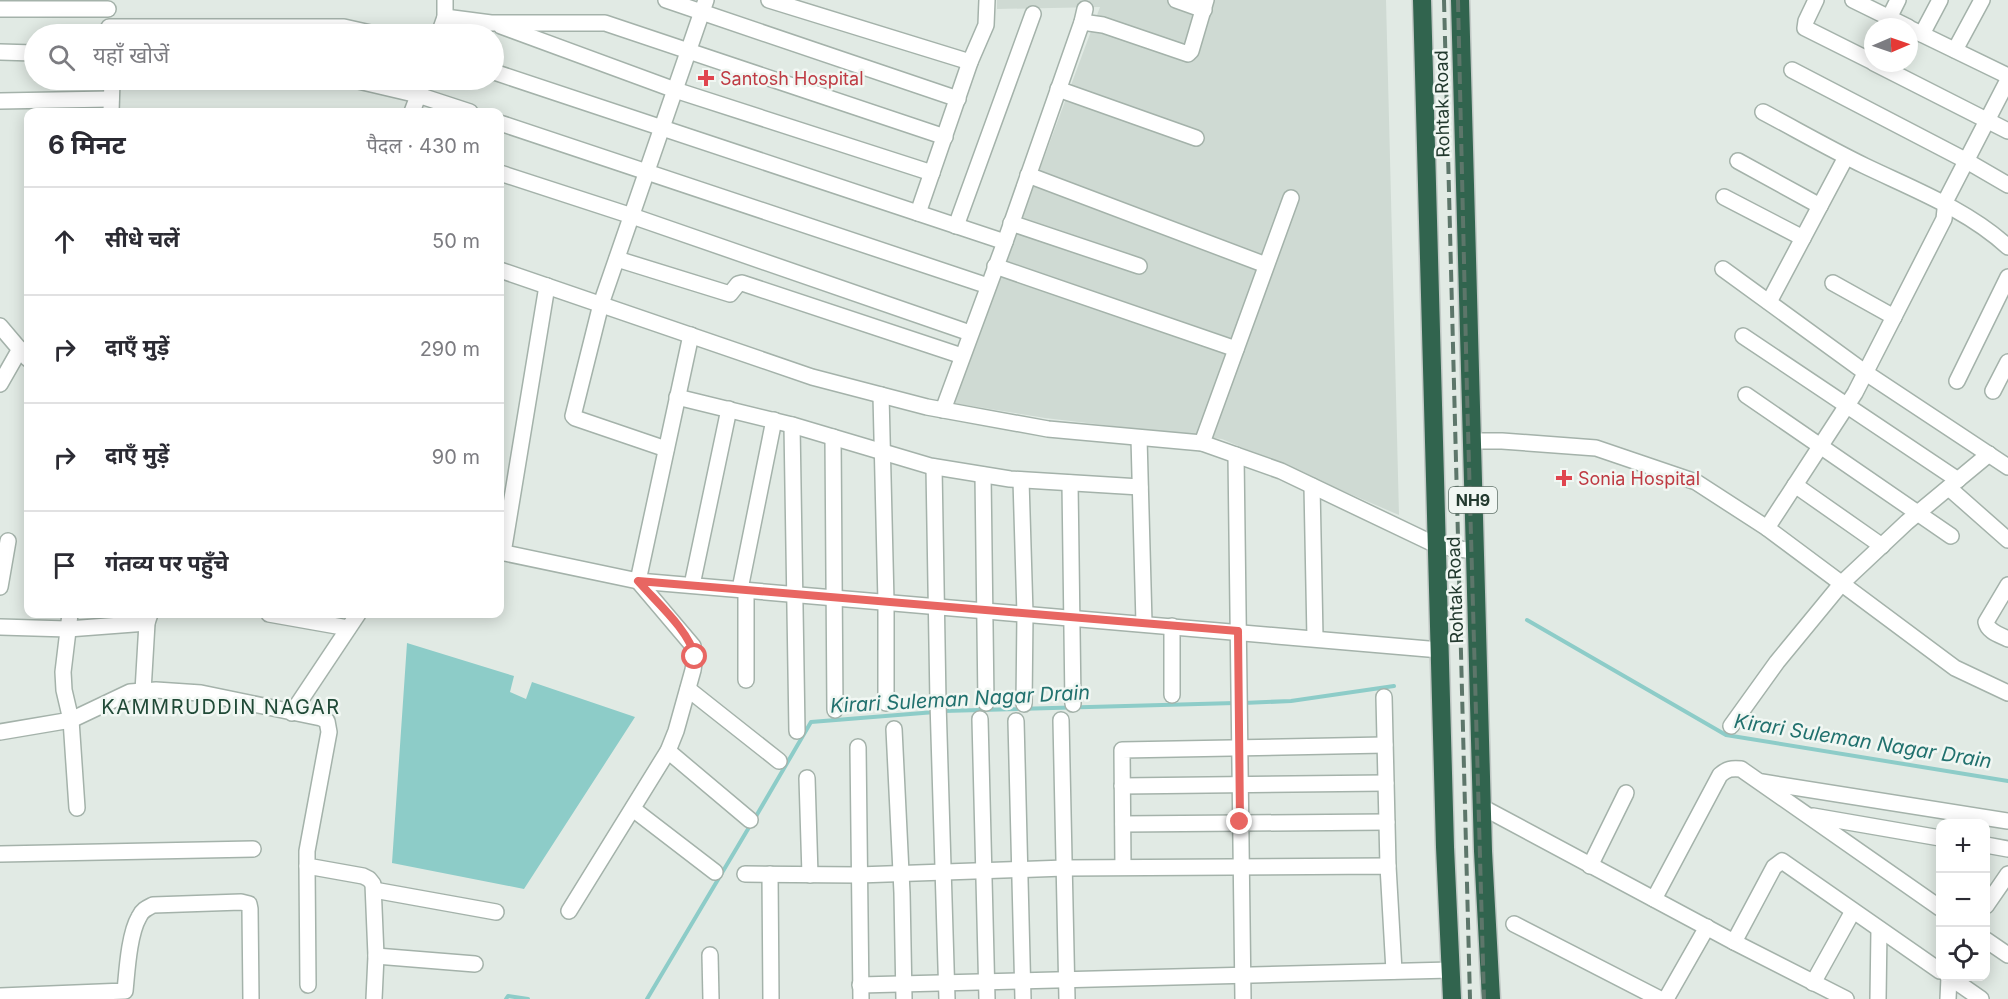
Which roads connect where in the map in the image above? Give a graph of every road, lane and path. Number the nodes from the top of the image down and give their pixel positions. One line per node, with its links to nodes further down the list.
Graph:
1 (445, 0): 18 (street)
2 (666, 0): 15 (street)
3 (769, 0): 31 (street)
4 (987, 0): 31 (street)
5 (1176, 0): 14 (street)
6 (1422, 0): 130 (highway, Rohtak Road / NH9)
7 (1460, 0): 108 (highway, Rohtak Road / NH9)
8 (1816, 0): 30 (street)
9 (1853, 0): 19 (street)
10 (1898, 0): 19 (street)
11 (1940, 0): 23 (street)
12 (1982, 0): 26 (street)
13 (108, 5): 16 (street); 21 (street)
14 (1205, 5): 36 (street)
15 (704, 6): 27 (street); 42 (street)
16 (0, 9)
17 (1033, 14): 69 (street)
18 (445, 17): 20 (street); 22 (street)
19 (1889, 18)
20 (491, 23): 27 (street)
21 (109, 24)
22 (443, 24)
23 (1918, 24)
24 (504, 28): 40 (street)
25 (1918, 32): 26 (street)
26 (1956, 50): 35 (street)
27 (688, 51): 40 (street); 52 (street)
28 (0, 52): 29 (street)
29 (24, 53)
30 (1864, 58)
31 (970, 62): 42 (street)
32 (1792, 70): 55 (street)
33 (1892, 72): 48 (street)
34 (504, 75): 50 (street)
35 (2008, 78): 48 (street)
36 (1058, 88): 53 (street); 60 (street)
37 (112, 90): 44 (street)
38 (397, 90): 41 (street)
39 (420, 90): 41 (street)
40 (675, 90): 50 (street); 58 (street)
41 (418, 95): 45 (street); 46 (street)
42 (957, 99): 52 (street)
43 (0, 101): 44 (street)
44 (111, 106)
45 (413, 108)
46 (458, 108)
47 (1763, 112): 54 (street)
48 (1987, 120): 51 (street); 55 (street)
49 (504, 124): 57 (street)
50 (662, 128): 57 (street); 66 (street)
51 (2008, 131)
52 (945, 137): 58 (street)
53 (1196, 138)
54 (1846, 157): 64 (street); 65 (street)
55 (1965, 160): 61 (street); 64 (street)
56 (1738, 161): 65 (street)
57 (647, 172): 67 (street); 82 (street)
58 (932, 173): 66 (street)
59 (504, 174): 67 (street)
60 (1028, 175): 68 (street); 76 (street)
61 (2008, 185)
62 (1724, 197): 70 (street)
63 (1291, 198): 76 (street)
64 (1944, 204): 72 (street); 85 (street)
65 (1820, 206): 70 (street)
66 (918, 213): 69 (street)
67 (632, 216): 73 (street); 87 (street)
68 (1011, 223): 71 (street); 75 (street)
69 (956, 226): 71 (street)
70 (1803, 238): 83 (street)
71 (1005, 242): 74 (street)
72 (2008, 247)
73 (617, 259): 84 (street); 92 (street)
74 (995, 266): 82 (street); 90 (street)
75 (1138, 266)
76 (1266, 266): 90 (street)
77 (1723, 269): 83 (street)
78 (504, 271): 81 (street)
79 (2008, 277): 95 (street)
80 (1833, 283): 85 (street)
81 (548, 286): 84 (street); 126 (street)
82 (988, 286): 87 (street)
83 (1769, 302): 94 (street)
84 (602, 304): 88 (street); 111 (street)
85 (1894, 317): 94 (street)
86 (0, 326): 91 (street)
87 (970, 333): 92 (street)
88 (691, 335): 98 (street); 100 (street)
89 (1743, 336): 101 (street)
90 (1236, 350): 109 (street)
91 (24, 354): 96 (street)
92 (962, 356): 103 (street)
93 (2008, 362): 97 (street)
94 (1866, 373): 101 (street); 113 (street)
95 (1957, 381)
96 (0, 384)
97 (1993, 391)
98 (881, 395): 103 (street); 112 (street)
99 (1746, 395): 110 (street)
100 (677, 397): 102 (street); 111 (street)
101 (1846, 406): 110 (street); 120 (street)
102 (729, 410): 104 (street); 136 (street)
103 (943, 410): 107 (street)
104 (774, 420): 105 (street); 139 (street)
105 (792, 425): 106 (street); 140 (street)
106 (833, 437): 112 (street); 141 (street)
107 (1139, 438): 109 (street); 123 (street)
108 (1471, 441): 125 (street); 132 (highway, Rohtak Road / NH9)
109 (1202, 443): 114 (street)
110 (1820, 446): 121 (street); 124 (street)
111 (666, 449): 134 (street)
112 (881, 452): 115 (street); 142 (street)
113 (1989, 454): 116 (street); 120 (street)
114 (1236, 455): 122 (street); 155 (street)
115 (934, 467): 117 (street); 143 (street)
116 (2008, 467)
117 (983, 475): 118 (street); 144 (street)
118 (1021, 480): 119 (street); 145 (street)
119 (1070, 483): 123 (street); 149 (street)
120 (1953, 484): 124 (street); 128 (street)
121 (1796, 485): 125 (street); 131 (street)
122 (1312, 486): 130 (street); 156 (street)
123 (1140, 487): 151 (street)
124 (1919, 512): 127 (street); 131 (street)
125 (1767, 528): 135 (street)
126 (504, 535)
127 (1951, 536)
128 (2008, 540)
129 (8, 541): 138 (street)
130 (1438, 546): 132 (street); 158 (highway, Rohtak Road / NH9)
131 (1882, 546): 135 (street)
132 (1474, 551): 190 (highway, Rohtak Road / NH9)
133 (504, 553): 134 (street)
134 (638, 581): 136 (street); 160 (street)
135 (1842, 583): 162 (street); 175 (street)
136 (692, 585): 139 (street)
137 (2008, 585): 157 (street)
138 (0, 587)
139 (743, 590): 140 (street); 159 (street)
140 (795, 594): 141 (street); 177 (street)
141 (834, 597): 142 (street); 169 (street)
142 (886, 602): 143 (street); 165 (street)
143 (937, 606): 144 (street); 214 (street)
144 (984, 610): 145 (street); 166 (street)
145 (1025, 614): 149 (street); 167 (street)
146 (148, 618): 150 (street); 161 (street)
147 (292, 618): 154 (street)
148 (355, 618): 154 (street)
149 (1072, 618): 151 (street); 168 (street)
150 (69, 621): 153 (street); 172 (street)
151 (1143, 623): 152 (street)
152 (1172, 626): 155 (street); 163 (street)
153 (0, 627)
154 (348, 628): 170 (street)
155 (1238, 631): 156 (street); 181 (street)
156 (1315, 638): 158 (street)
157 (2008, 639)
158 (1440, 650): 237 (highway, Rohtak Road / NH9)
159 (746, 680)
160 (688, 689): 182 (street); 183 (street)
161 (143, 691): 170 (street); 172 (street)
162 (2008, 693)
163 (1172, 695)
164 (1384, 697): 179 (street)
165 (886, 703)
166 (986, 703)
167 (1024, 704)
168 (1073, 704)
169 (835, 710)
170 (292, 712): 204 (street)
171 (980, 719): 212 (street)
172 (71, 720): 178 (street); 191 (street)
173 (1061, 720): 209 (street)
174 (1016, 721): 210 (street)
175 (1731, 726)
176 (894, 729): 213 (street)
177 (797, 731)
178 (0, 732)
179 (1385, 746): 181 (street); 186 (street)
180 (858, 747): 217 (street)
181 (1239, 749): 187 (street); 188 (street)
182 (668, 751): 192 (street); 194 (street)
183 (779, 761)
184 (807, 778): 219 (street)
185 (1757, 781): 193 (street); 195 (street); 222 (street)
186 (1386, 783): 187 (street); 197 (street)
187 (1240, 784): 188 (street); 196 (street)
188 (1122, 786): 198 (street)
189 (1626, 793): 206 (street)
190 (1482, 807): 206 (street); 262 (highway, Rohtak Road / NH9)
191 (77, 808)
192 (633, 809): 211 (street); 224 (street)
193 (1807, 815): 199 (street); 223 (street)
194 (750, 820)
195 (2008, 821)
196 (1240, 822): 197 (street); 198 (street); 208 (street)
197 (1387, 822): 205 (street)
198 (1123, 824): 207 (street)
199 (1936, 837)
200 (1990, 846): 202 (street)
201 (253, 849): 203 (street)
202 (2008, 849)
203 (0, 854)
204 (307, 866): 220 (street); 247 (street)
205 (1388, 866): 208 (street); 238 (street)
206 (1590, 866): 222 (street)
207 (1123, 867): 208 (street); 209 (street)
208 (1241, 867): 239 (street)
209 (1065, 868): 210 (street); 240 (street)
210 (1020, 870): 212 (street); 241 (street)
211 (715, 872)
212 (984, 872): 214 (street); 244 (street)
213 (901, 873): 214 (street); 217 (street); 249 (street)
214 (944, 873): 245 (street)
215 (745, 874): 216 (street)
216 (770, 874): 219 (street); 255 (street)
217 (858, 874): 219 (street); 248 (street)
218 (2008, 874): 221 (street)
219 (810, 875)
220 (374, 890): 226 (street); 234 (street)
221 (2002, 895)
222 (1654, 899): 228 (street)
223 (1936, 905)
224 (569, 911)
225 (1853, 911): 229 (street); 230 (street); 246 (street)
226 (496, 912)
227 (1514, 924): 263 (street)
228 (1707, 927): 230 (street); 264 (street)
229 (1879, 929): 236 (street); 266 (street)
230 (1734, 942): 246 (street)
231 (1990, 943): 233 (street)
232 (710, 955): 254 (street)
233 (2008, 955)
234 (376, 956): 235 (street); 253 (street)
235 (475, 964)
236 (1936, 968)
237 (1451, 970): 238 (street); 261 (highway, Rohtak Road / NH9)
238 (1394, 971): 239 (street)
239 (1242, 975): 240 (street); 260 (street)
240 (1067, 980): 241 (street); 259 (street)
241 (1023, 981): 244 (street); 258 (street)
242 (1949, 981): 267 (street)
243 (1955, 981): 268 (street)
244 (986, 982): 245 (street); 257 (street)
245 (947, 983): 249 (street); 256 (street)
246 (1813, 983): 265 (street)
247 (308, 985)
248 (860, 992): 249 (street)
249 (904, 992)
250 (125, 995): 251 (street); 252 (street)
251 (0, 996)
252 (251, 999)
253 (374, 999)
254 (711, 999)
255 (771, 999)
256 (947, 999)
257 (987, 999)
258 (1023, 999)
259 (1067, 999)
260 (1243, 999)
261 (1452, 999)
262 (1491, 999)
263 (1660, 999)
264 (1666, 999)
265 (1846, 999)
266 (1878, 999)
267 (1948, 999)
268 (1980, 999)

